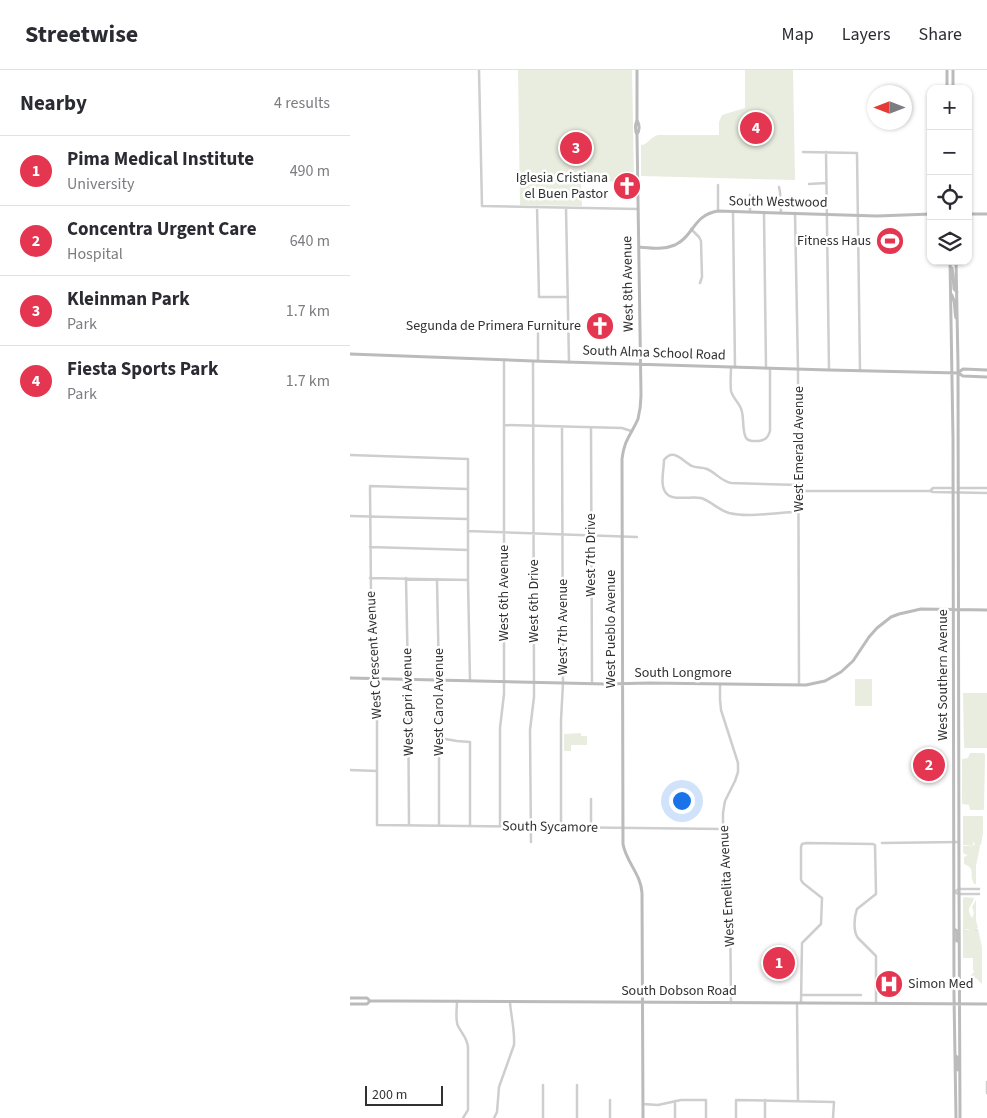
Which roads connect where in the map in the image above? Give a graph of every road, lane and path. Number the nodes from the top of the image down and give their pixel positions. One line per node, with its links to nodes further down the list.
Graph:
1 (479, 70): 14 (street)
2 (637, 70): 16 (main road, West 8th Avenue)
3 (947, 70): 5 (main road)
4 (953, 70): 6 (main road)
5 (947, 85)
6 (953, 85)
7 (802, 152): 8 (street)
8 (826, 152): 9 (street); 27 (street)
9 (826, 183): 10 (street); 23 (street)
10 (809, 184)
11 (718, 185): 17 (street)
12 (779, 187): 21 (street)
13 (750, 195): 19 (street)
14 (537, 207): 15 (street); 36 (street)
15 (566, 208): 16 (street); 36 (street)
16 (638, 209): 29 (main road, West 8th Avenue)
17 (718, 211): 18 (main road, South Westwood); 28 (main road, South Westwood)
18 (733, 212): 19 (main road, South Westwood); 45 (street)
19 (750, 212): 20 (main road, South Westwood)
20 (764, 213): 21 (main road, South Westwood); 46 (street)
21 (781, 213): 22 (main road, South Westwood)
22 (795, 213): 23 (main road, South Westwood); 47 (street, West Emerald Avenue)
23 (827, 214): 27 (main road, South Westwood); 48 (street)
24 (927, 214): 27 (main road, South Westwood)
25 (972, 214): 26 (main road)
26 (987, 214)
27 (858, 215): 50 (street)
28 (691, 229): 29 (main road, South Westwood); 33 (street)
29 (639, 248): 44 (main road, West 8th Avenue)
30 (950, 265): 35 (main road, West Southern Avenue)
31 (951, 265): 34 (main road)
32 (956, 265): 34 (main road, West Southern Avenue)
33 (700, 283)
34 (957, 292): 37 (main road, West Southern Avenue)
35 (951, 294): 37 (main road); 51 (main road, West Southern Avenue)
36 (568, 297): 43 (street)
37 (958, 323): 52 (main road, West Southern Avenue)
38 (538, 333): 42 (street)
39 (350, 354): 40 (main road, South Alma School Road)
40 (504, 360): 41 (main road, South Alma School Road); 54 (street, West 6th Avenue)
41 (533, 361): 42 (main road, South Alma School Road); 55 (street, West 6th Drive)
42 (538, 361): 43 (main road, South Alma School Road)
43 (569, 362): 44 (main road, South Alma School Road)
44 (641, 364): 45 (main road, South Alma School Road); 58 (main road, West 8th Avenue)
45 (733, 367): 46 (main road, South Alma School Road); 46 (street)
46 (768, 368): 47 (main road, South Alma School Road)
47 (798, 369): 48 (main road, South Alma School Road); 60 (street, West Emerald Avenue)
48 (829, 370): 50 (main road, South Alma School Road)
49 (987, 370): 52 (main road, South Alma School Road)
50 (860, 371): 51 (main road, South Alma School Road)
51 (952, 372): 52 (main road, South Alma School Road); 64 (main road, West Southern Avenue)
52 (958, 373): 53 (main road, South Alma School Road); 64 (main road, West Southern Avenue)
53 (987, 377)
54 (504, 425): 55 (street); 71 (street, West 6th Avenue)
55 (533, 426): 56 (street); 72 (street, West 6th Drive)
56 (562, 427): 57 (street); 73 (street, West 7th Avenue)
57 (591, 428): 58 (street); 74 (street, West 7th Drive)
58 (631, 431): 75 (main road, West Pueblo Avenue)
59 (350, 455): 62 (street)
60 (799, 485): 63 (street, West Emerald Avenue); 66 (street)
61 (987, 488): 64 (street)
62 (467, 489): 68 (street, West Crescent Avenue); 69 (street)
63 (799, 490): 64 (street); 66 (street, West Emerald Avenue)
64 (956, 490): 65 (street); 83 (main road, West Southern Avenue)
65 (987, 492)
66 (799, 512): 98 (street, West Emerald Avenue)
67 (350, 516): 68 (street)
68 (370, 516): 69 (street); 77 (street, West Crescent Avenue)
69 (468, 519): 70 (street)
70 (468, 531): 71 (street); 78 (street)
71 (504, 533): 72 (street); 91 (street, West 6th Avenue)
72 (534, 533): 73 (street); 92 (street, West 6th Drive)
73 (563, 534): 74 (street); 93 (street, West 7th Avenue)
74 (591, 535): 75 (street); 94 (street, West 7th Drive)
75 (622, 536): 76 (street); 95 (main road, West Pueblo Avenue)
76 (637, 537)
77 (370, 547): 78 (street); 79 (street, West Crescent Avenue)
78 (468, 550): 82 (street)
79 (370, 578): 80 (street); 87 (street, West Crescent Avenue)
80 (406, 578): 81 (street); 88 (street, West Capri Avenue)
81 (437, 579): 82 (street); 89 (street, West Carol Avenue)
82 (468, 580): 90 (street)
83 (956, 609): 84 (main road, South Longmore); 85 (main road, West Southern Avenue); 97 (main road, West Southern Avenue); 98 (main road, South Longmore)
84 (987, 610)
85 (954, 655): 97 (main road); 114 (main road, West Southern Avenue)
86 (350, 678): 87 (main road, South Longmore)
87 (377, 678): 88 (main road, South Longmore); 101 (street, West Crescent Avenue)
88 (408, 679): 89 (main road, South Longmore); 104 (street, West Capri Avenue)
89 (439, 679): 90 (main road, South Longmore); 99 (street, West Carol Avenue)
90 (470, 680): 91 (main road, South Longmore)
91 (504, 682): 92 (main road, South Longmore); 107 (street, West 6th Avenue)
92 (534, 682): 93 (main road, South Longmore); 108 (street, West 6th Drive)
93 (563, 683): 94 (main road, South Longmore); 109 (street, West 7th Avenue)
94 (592, 683): 95 (main road, South Longmore)
95 (622, 684): 96 (main road, South Longmore); 111 (main road, West Pueblo Avenue)
96 (720, 684): 98 (main road, South Longmore); 112 (street, West Emelita Avenue)
97 (959, 684): 114 (main road, West Southern Avenue)
98 (799, 685)
99 (439, 738): 105 (street, West Carol Avenue); 106 (street)
100 (350, 770): 101 (street)
101 (377, 770): 103 (street, West Crescent Avenue)
102 (591, 799): 110 (street)
103 (377, 825): 104 (street, South Sycamore)
104 (409, 825): 105 (street, South Sycamore)
105 (439, 825): 106 (street, South Sycamore)
106 (470, 826): 107 (street, South Sycamore)
107 (500, 826): 108 (street, South Sycamore)
108 (531, 827): 109 (street, South Sycamore); 113 (street, West 6th Drive)
109 (561, 827): 110 (street, South Sycamore)
110 (591, 828): 111 (street, South Sycamore)
111 (623, 828): 112 (street, South Sycamore); 128 (main road)
112 (722, 829): 129 (street, West Emelita Avenue)
113 (531, 842)
114 (957, 842): 115 (street); 117 (main road, West Southern Avenue); 118 (main road, West Southern Avenue)
115 (882, 844)
116 (979, 889): 118 (street)
117 (954, 892): 118 (street); 120 (main road, West Southern Avenue)
118 (959, 892): 119 (street); 121 (main road, West Southern Avenue)
119 (979, 894)
120 (954, 929): 121 (main road); 133 (main road, West Southern Avenue)
121 (959, 951): 134 (main road, West Southern Avenue)
122 (801, 995): 123 (street); 130 (street); 131 (street)
123 (861, 995)
124 (350, 998): 125 (main road, South Dobson Road)
125 (370, 1001): 126 (main road, South Dobson Road); 132 (main road, South Dobson Road)
126 (457, 1002): 127 (main road, South Dobson Road); 148 (street)
127 (510, 1002): 128 (main road, South Dobson Road); 149 (street)
128 (643, 1002): 129 (main road, South Dobson Road); 147 (main road)
129 (731, 1003): 130 (main road, South Dobson Road)
130 (799, 1003): 131 (main road, South Dobson Road); 146 (street)
131 (876, 1003): 133 (main road, South Dobson Road)
132 (350, 1004)
133 (954, 1004): 134 (main road, South Dobson Road); 136 (main road, West Southern Avenue)
134 (960, 1004): 135 (main road, South Dobson Road); 137 (main road, West Southern Avenue)
135 (987, 1004)
136 (955, 1055): 137 (main road); 141 (main road, West Southern Avenue)
137 (960, 1075): 141 (main road, West Southern Avenue)
138 (987, 1082): 142 (street)
139 (542, 1085): 150 (street)
140 (577, 1085): 151 (street)
141 (958, 1090): 159 (main road, West Southern Avenue); 160 (main road, West Southern Avenue)
142 (987, 1093)
143 (610, 1100): 152 (street)
144 (765, 1100): 146 (street); 156 (street); 157 (street)
145 (675, 1101): 147 (street); 154 (street); 155 (street)
146 (798, 1101): 158 (street)
147 (643, 1104): 153 (main road)
148 (463, 1118)
149 (494, 1118)
150 (543, 1118)
151 (577, 1118)
152 (610, 1118)
153 (643, 1118)
154 (675, 1118)
155 (706, 1118)
156 (736, 1118)
157 (766, 1118)
158 (833, 1118)
159 (956, 1118)
160 (960, 1118)

